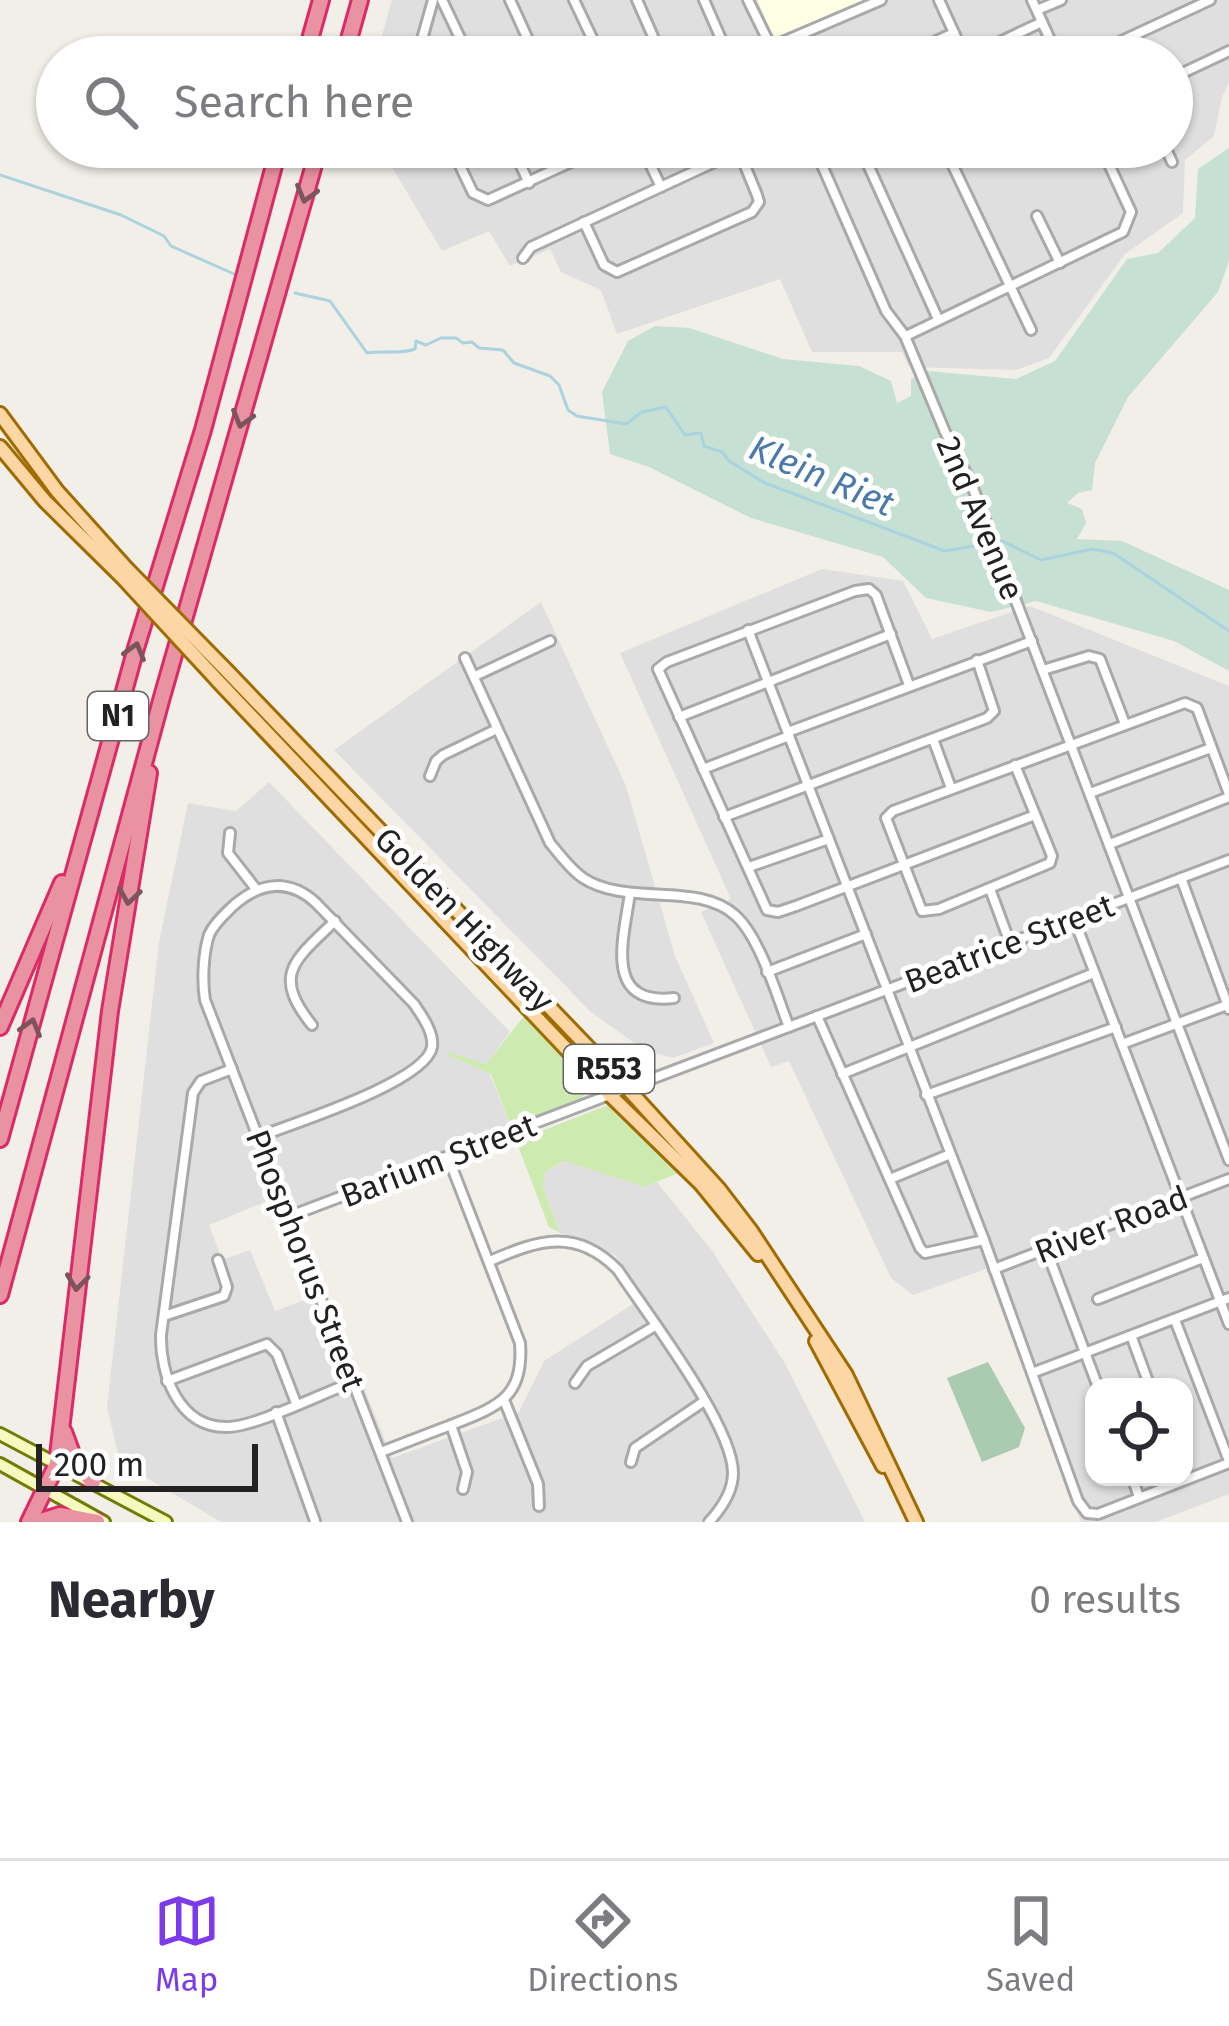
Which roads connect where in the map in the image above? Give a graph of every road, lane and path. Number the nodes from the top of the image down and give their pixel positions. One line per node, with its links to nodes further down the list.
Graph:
1 (321, 0): 16 (highway)
2 (360, 0): 17 (highway)
3 (438, 0): 18 (street); 19 (street)
4 (509, 0): 20 (street)
5 (574, 0): 21 (street)
6 (637, 0): 22 (street)
7 (704, 0): 23 (street)
8 (748, 0): 24 (street)
9 (880, 0): 25 (street)
10 (939, 0): 15 (street)
11 (1060, 0): 13 (street)
12 (1210, 0): 30 (street)
13 (1035, 5): 14 (street)
14 (1042, 22): 28 (street); 29 (street)
15 (954, 33): 26 (street); 27 (street)
16 (311, 36)
17 (350, 36)
18 (425, 36)
19 (458, 36)
20 (526, 36)
21 (591, 36)
22 (653, 36)
23 (720, 36)
24 (765, 36)
25 (806, 36)
26 (947, 36)
27 (956, 36)
28 (1012, 36)
29 (1048, 36)
30 (1132, 36)
31 (1229, 51): 32 (street)
32 (1193, 68)
33 (273, 168): 69 (highway, N1, one-way to 33)
34 (313, 168): 70 (highway, N1, one-way to 70)
35 (463, 168): 45 (street)
36 (522, 168): 45 (street)
37 (561, 168): 45 (street)
38 (652, 168): 46 (street)
39 (702, 168): 46 (street)
40 (749, 168): 48 (street)
41 (823, 168): 54 (street, 2nd Avenue)
42 (870, 168): 52 (street)
43 (954, 168): 51 (street)
44 (1110, 168): 50 (street)
45 (529, 183)
46 (661, 187): 48 (street)
47 (1037, 216): 50 (street)
48 (584, 222): 49 (street)
49 (523, 258)
50 (1060, 264): 51 (street)
51 (1009, 287): 52 (street); 53 (street)
52 (938, 319): 54 (street)
53 (1031, 330)
54 (905, 336): 61 (street, 2nd Avenue)
55 (0, 414): 57 (main road, Golden Highway / R553)
56 (0, 447): 57 (main road, Golden Highway / R553)
57 (125, 573): 65 (main road, Golden Highway / R553, bridge)
58 (748, 630): 59 (street); 67 (street); 71 (street)
59 (891, 634): 67 (street); 68 (street)
60 (550, 640): 66 (street)
61 (1032, 641): 63 (street); 64 (street, 2nd Avenue)
62 (465, 658): 66 (street)
63 (977, 660): 68 (street); 75 (street)
64 (1043, 670): 72 (street); 76 (street, 2nd Avenue)
65 (222, 675): 118 (main road, Golden Highway / R553); 119 (main road, Golden Highway / R553)
66 (475, 676): 73 (street)
67 (768, 681): 71 (street); 74 (street)
68 (909, 685): 74 (street)
69 (123, 698): 111 (highway); 122 (highway, N1, one-way to 69)
70 (162, 698): 136 (highway, N1); 154 (highway, one-way to 154)
71 (679, 717): 79 (street)
72 (1125, 724): 76 (street); 77 (street)
73 (497, 729): 80 (street); 97 (street)
74 (789, 734): 79 (street); 81 (street)
75 (933, 739): 81 (street); 82 (street)
76 (1072, 744): 78 (street); 83 (street, 2nd Avenue)
77 (1211, 748): 83 (street); 84 (street)
78 (1015, 765): 82 (street); 85 (street)
79 (703, 769): 86 (street)
80 (430, 776)
81 (809, 787): 86 (street); 88 (street)
82 (951, 788): 91 (street)
83 (1090, 793): 89 (street, 2nd Avenue)
84 (1229, 796): 89 (street)
85 (1035, 815): 91 (street); 96 (street)
86 (724, 817): 92 (street)
87 (230, 833): 95 (street)
88 (829, 839): 92 (street); 94 (street)
89 (1110, 844): 98 (street, 2nd Avenue)
90 (1229, 860): 93 (street, Beatrice Street)
91 (901, 865): 94 (street); 96 (street)
92 (748, 867): 94 (street)
93 (1181, 878): 98 (street, Beatrice Street); 107 (street)
94 (847, 885): 101 (street)
95 (256, 889): 100 (street); 116 (street, Phosphorus Street)
96 (989, 889): 102 (street)
97 (630, 893): 103 (street); 106 (street)
98 (1130, 898): 99 (street, Beatrice Street); 109 (street, 2nd Avenue)
99 (1073, 919): 102 (street, Beatrice Street); 104 (street)
100 (334, 922): 110 (street); 121 (street)
101 (866, 934): 103 (street); 105 (street)
102 (1010, 943): 105 (street, Beatrice Street)
103 (767, 972): 112 (street)
104 (1094, 973): 113 (street); 115 (street)
105 (887, 989): 108 (street, Beatrice Street); 115 (street)
106 (674, 998)
107 (1228, 1007): 109 (street)
108 (817, 1016): 112 (street, Beatrice Street); 117 (street)
109 (1178, 1024): 114 (street); 125 (street, 2nd Avenue)
110 (312, 1025)
111 (0, 1027)
112 (789, 1027): 118 (street, Barium Street)
113 (1115, 1027): 114 (street); 120 (street)
114 (1122, 1044): 128 (street)
115 (909, 1046): 117 (street); 120 (street)
116 (232, 1069): 121 (street, Phosphorus Street); 139 (street)
117 (842, 1074): 127 (street)
118 (628, 1089): 119 (street, Barium Street); 179 (main road, Golden Highway / R553)
119 (609, 1094): 124 (street, Barium Street); 179 (main road, Golden Highway / R553)
120 (926, 1095): 123 (street)
121 (258, 1137): 129 (street, Phosphorus Street)
122 (0, 1139)
123 (948, 1155): 127 (street); 130 (street)
124 (448, 1156): 129 (street, Barium Street); 134 (street)
125 (1229, 1160)
126 (1229, 1178): 128 (street, River Road)
127 (890, 1179): 130 (street)
128 (1180, 1197): 131 (street, River Road); 132 (street)
129 (290, 1216): 149 (street, Phosphorus Street)
130 (983, 1240): 135 (street)
131 (1046, 1249): 135 (street, River Road); 144 (street)
132 (1202, 1258): 137 (street); 138 (street)
133 (218, 1260): 139 (street)
134 (490, 1261): 142 (street); 151 (street)
135 (994, 1269): 145 (street)
136 (0, 1294)
137 (1098, 1299)
138 (1225, 1299): 140 (street); 141 (street)
139 (164, 1316): 148 (street)
140 (1175, 1320): 143 (street); 160 (street)
141 (1229, 1324)
142 (655, 1326): 150 (street); 152 (street)
143 (1132, 1337): 144 (street); 147 (street)
144 (1086, 1354): 145 (street); 146 (street)
145 (1032, 1373): 171 (street)
146 (1095, 1378)
147 (1147, 1378)
148 (167, 1381): 153 (street); 155 (street)
149 (352, 1382): 153 (street); 158 (street, Phosphorus Street)
150 (575, 1383)
151 (504, 1400): 156 (street); 170 (street)
152 (704, 1402): 159 (street); 178 (street)
153 (296, 1403): 155 (street)
154 (61, 1409): 162 (highway); 164 (highway)
155 (276, 1412): 172 (street)
156 (451, 1425): 158 (street); 167 (street)
157 (0, 1434): 162 (main road)
158 (381, 1452): 177 (street, Phosphorus Street)
159 (631, 1462)
160 (1229, 1462): 163 (street)
161 (0, 1464): 168 (main road)
162 (57, 1465): 164 (main road); 168 (highway)
163 (1193, 1475)
164 (93, 1482): 176 (main road)
165 (1135, 1486): 169 (street)
166 (1166, 1486): 169 (street)
167 (464, 1489)
168 (46, 1490): 173 (highway); 175 (main road)
169 (1139, 1497): 171 (street)
170 (539, 1506)
171 (1084, 1510): 180 (street)
172 (315, 1521)
173 (29, 1522)
174 (38, 1522): 175 (highway)
175 (101, 1522)
176 (166, 1522)
177 (407, 1522)
178 (709, 1522)
179 (912, 1522)
180 (1076, 1522)

